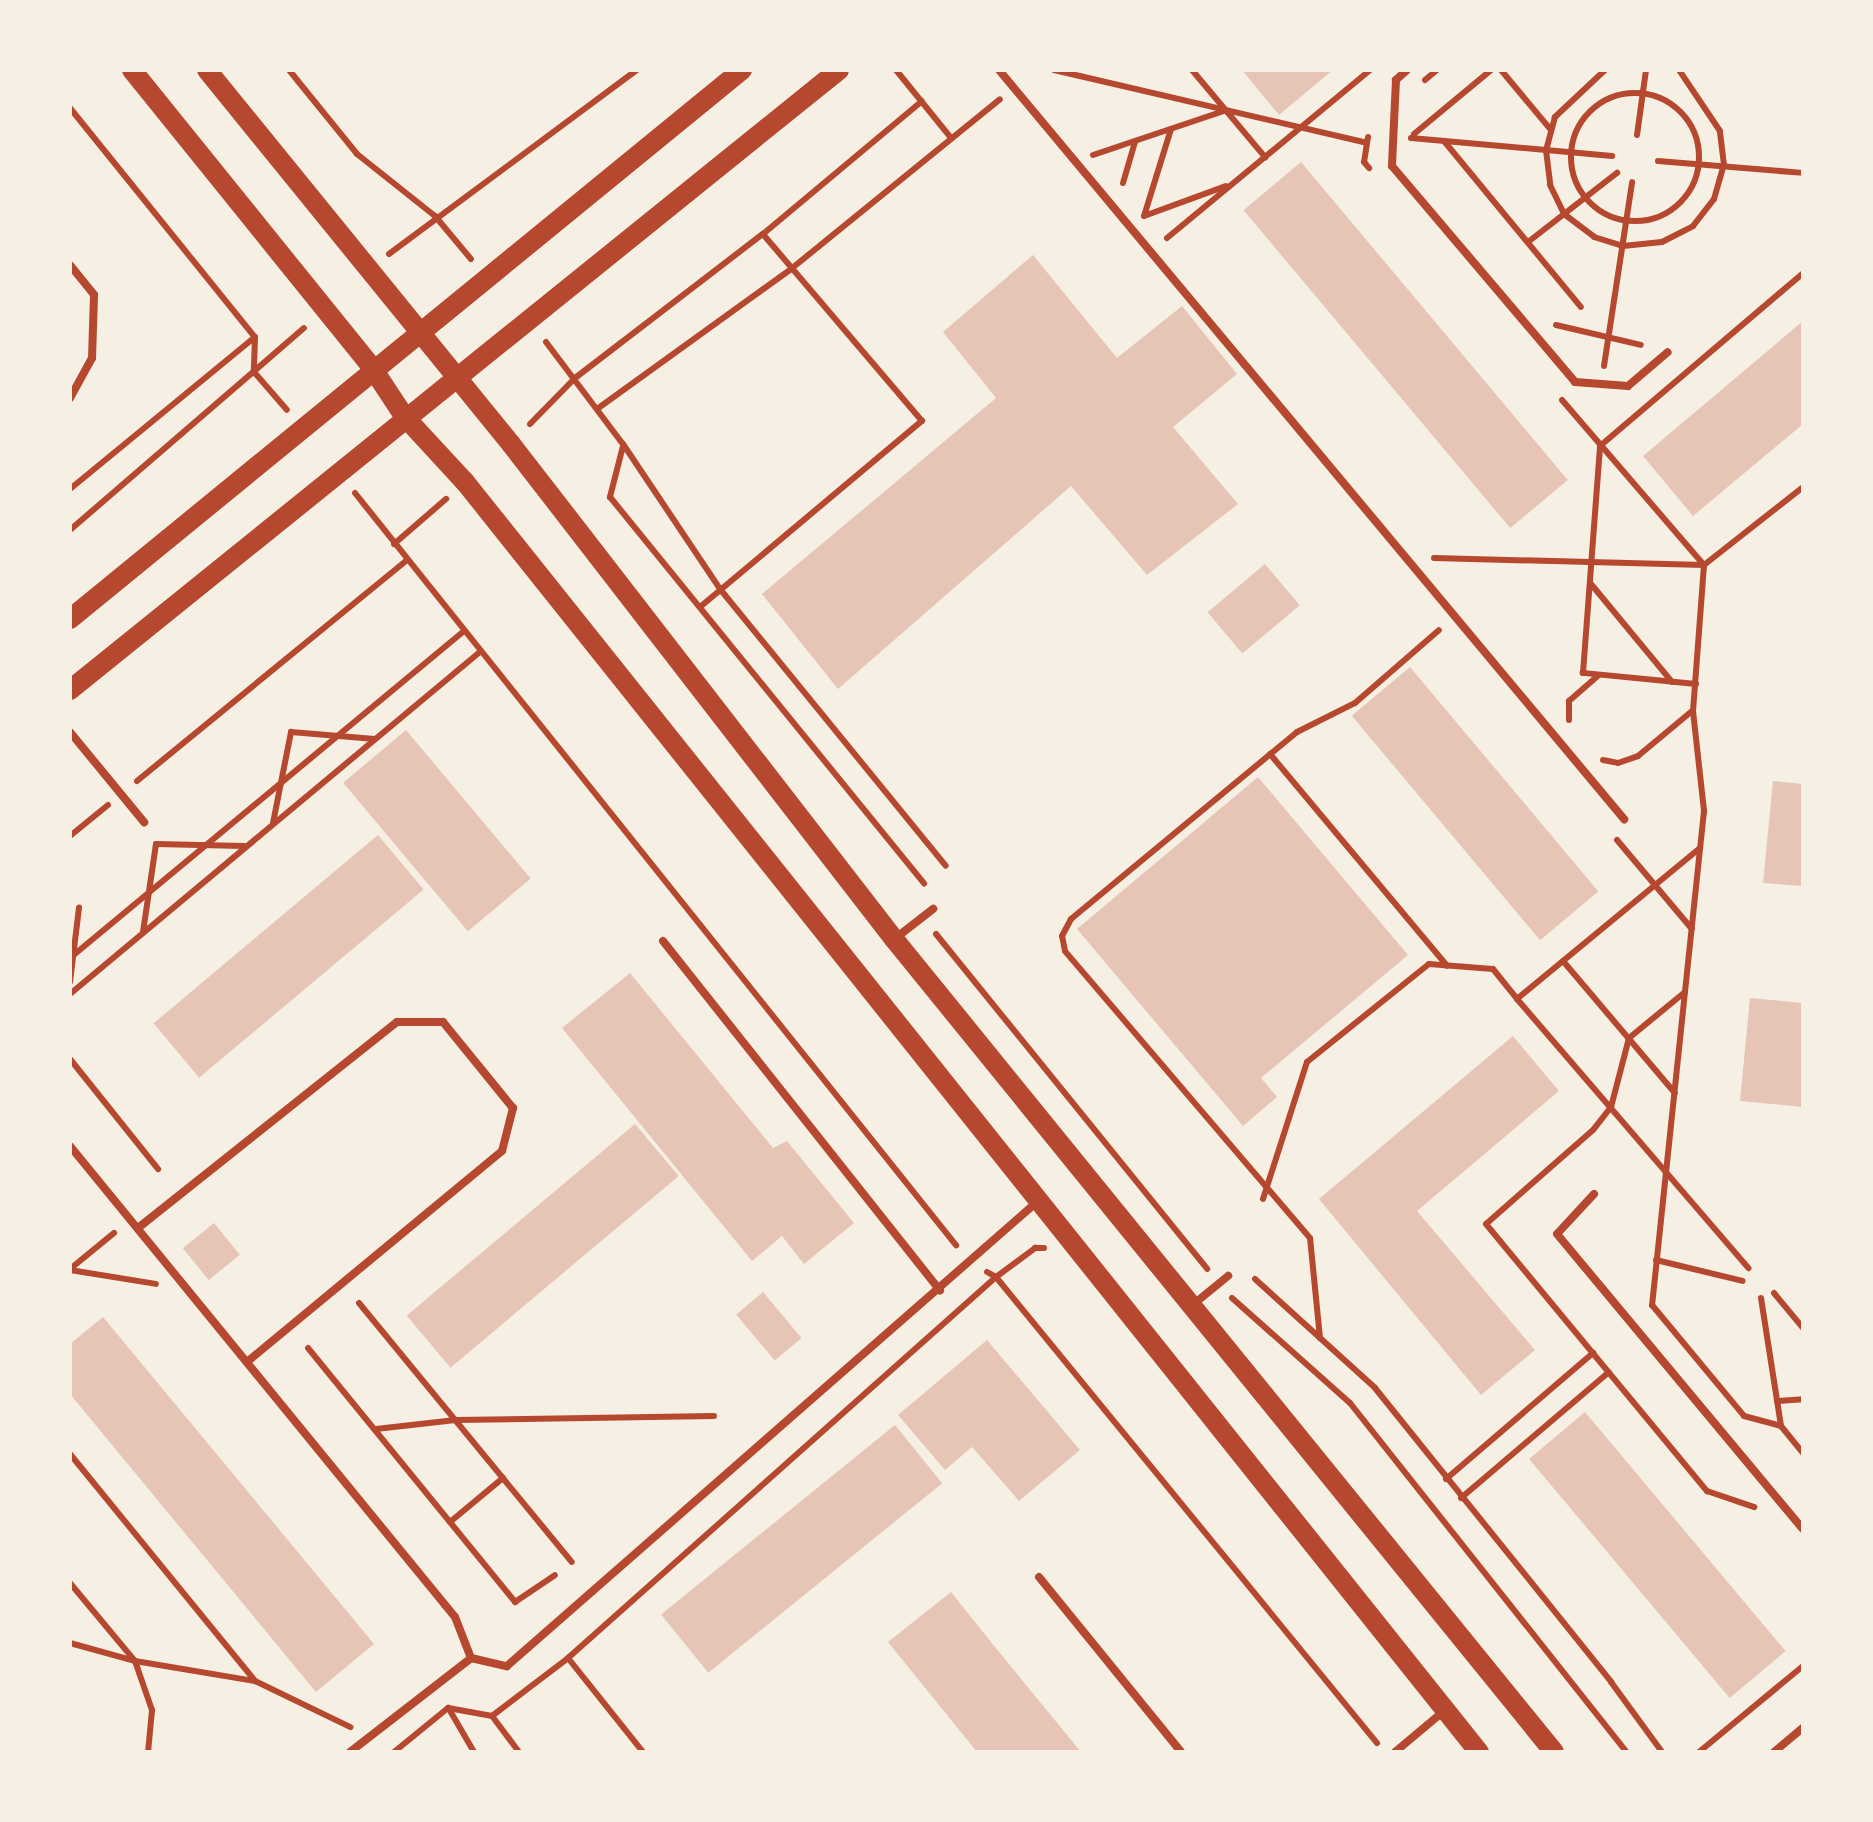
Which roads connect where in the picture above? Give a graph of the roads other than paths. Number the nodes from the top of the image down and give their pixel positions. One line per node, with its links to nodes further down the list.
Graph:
1 (132, 70): 10 (main road)
2 (207, 70): 8 (main road)
3 (742, 70): 8 (main road)
4 (838, 70): 11 (main road)
5 (999, 70): 17 (lane)
6 (1407, 70): 9 (lane)
7 (70, 266): 12 (lane)
8 (419, 331): 10 (main road); 11 (main road)
9 (1668, 352)
10 (373, 369): 13 (main road); 14 (main road)
11 (458, 381): 13 (main road); 20 (main road)
12 (70, 398)
13 (404, 416): 15 (main road); 24 (main road)
14 (70, 619)
15 (70, 690)
16 (70, 732): 18 (lane)
17 (1624, 819)
18 (144, 822)
19 (933, 909): 20 (lane)
20 (894, 939): 28 (main road)
21 (663, 941): 27 (lane)
22 (70, 1146): 25 (lane)
23 (1594, 1194): 30 (lane)
24 (1039, 1200): 27 (lane); 33 (main road)
25 (138, 1228): 29 (lane); 29 (lane)
26 (1228, 1276): 28 (lane)
27 (940, 1290): 32 (lane)
28 (1192, 1306): 39 (main road)
29 (247, 1362): 32 (lane)
30 (1803, 1528)
31 (1040, 1577): 36 (lane)
32 (471, 1658): 35 (lane)
33 (1445, 1710): 37 (lane); 38 (main road)
34 (1803, 1728): 40 (lane)
35 (350, 1752)
36 (1181, 1752)
37 (1395, 1752)
38 (1479, 1752)
39 (1554, 1752)
40 (1774, 1752)

